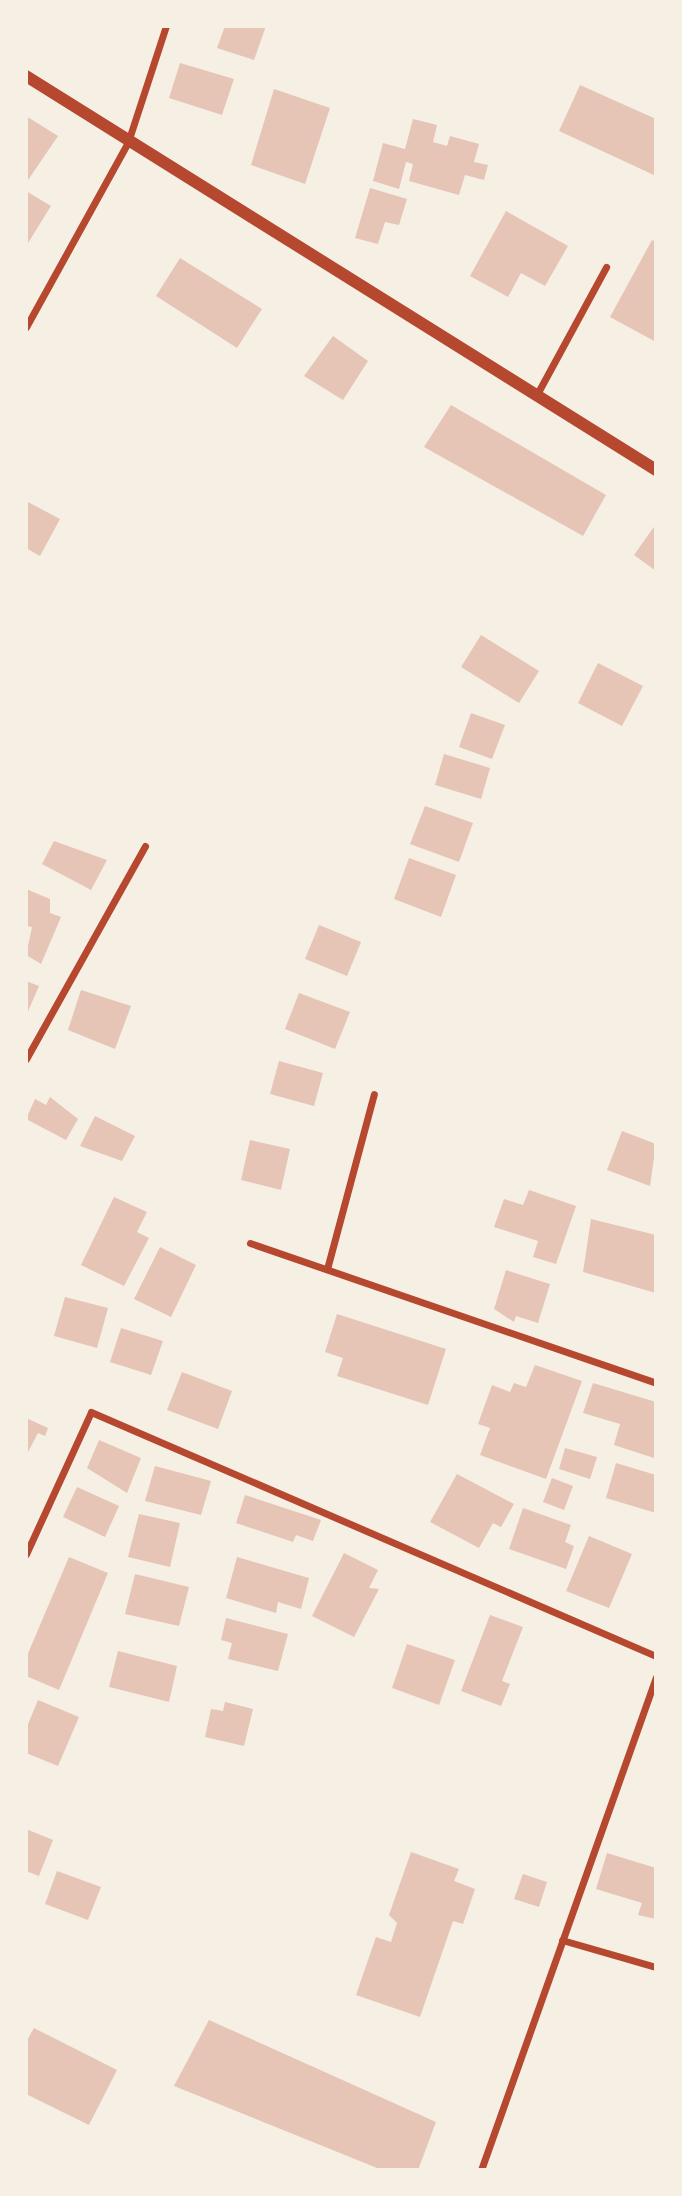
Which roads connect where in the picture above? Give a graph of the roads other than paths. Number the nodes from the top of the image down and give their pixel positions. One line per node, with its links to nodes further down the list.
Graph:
1 (166, 26): 3 (street)
2 (26, 76): 3 (street)
3 (128, 142): 5 (street); 6 (street)
4 (606, 267): 6 (street)
5 (26, 327)
6 (536, 396): 7 (street)
7 (656, 470)
8 (145, 846): 9 (street)
9 (26, 1059)
10 (374, 1094): 12 (street)
11 (250, 1242): 12 (street)
12 (327, 1269): 13 (street)
13 (656, 1383)
14 (26, 1554): 15 (street)
15 (656, 1656)
16 (656, 1677): 17 (street)
17 (562, 1940): 18 (street); 19 (street)
18 (656, 1967)
19 (481, 2170)

